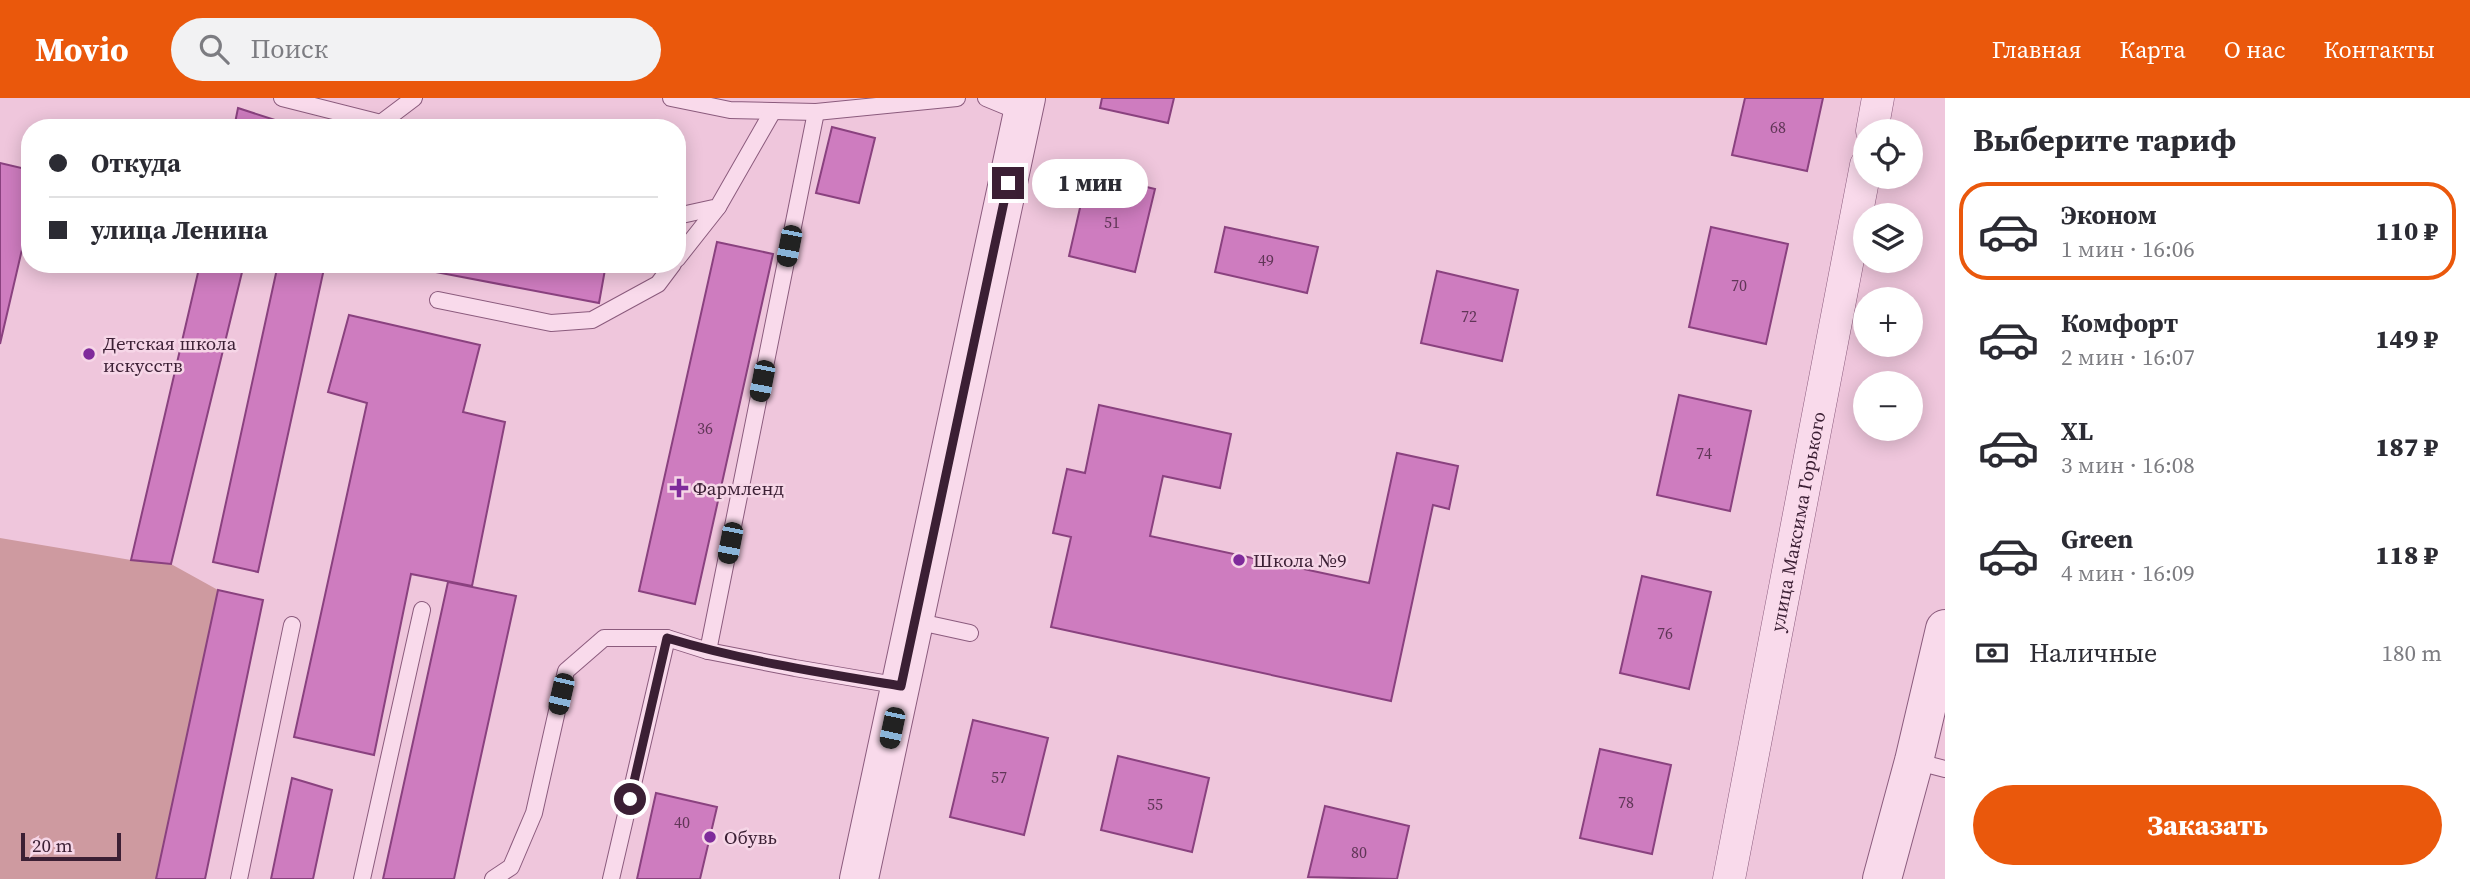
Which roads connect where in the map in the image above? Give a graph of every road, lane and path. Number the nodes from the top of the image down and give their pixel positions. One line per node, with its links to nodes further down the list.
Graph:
1 (282, 98): 11 (lane)
2 (414, 98): 12 (lane)
3 (671, 98): 7 (lane)
4 (957, 98): 10 (lane)
5 (986, 98): 8 (lane)
6 (1878, 98): 13 (street)
7 (731, 104): 9 (lane)
8 (1025, 105): 21 (street)
9 (773, 111): 10 (lane); 15 (lane)
10 (816, 112): 26 (lane)
11 (365, 119)
12 (386, 119)
13 (1874, 119)
14 (1861, 189): 34 (street, улица Максима Горького)
15 (718, 207): 16 (lane); 17 (lane)
16 (686, 214)
17 (686, 248)
18 (666, 273): 19 (lane)
19 (438, 300)
20 (422, 610): 30 (lane)
21 (915, 621): 24 (lane); 27 (street)
22 (292, 625): 29 (lane)
23 (1945, 629): 28 (street)
24 (971, 633)
25 (667, 638): 26 (lane); 31 (lane); 32 (lane)
26 (708, 650): 27 (lane)
27 (901, 686): 33 (street)
28 (1929, 765): 35 (street)
29 (239, 879)
30 (362, 879)
31 (493, 879)
32 (611, 879)
33 (859, 879)
34 (1729, 879)
35 (1882, 879)

